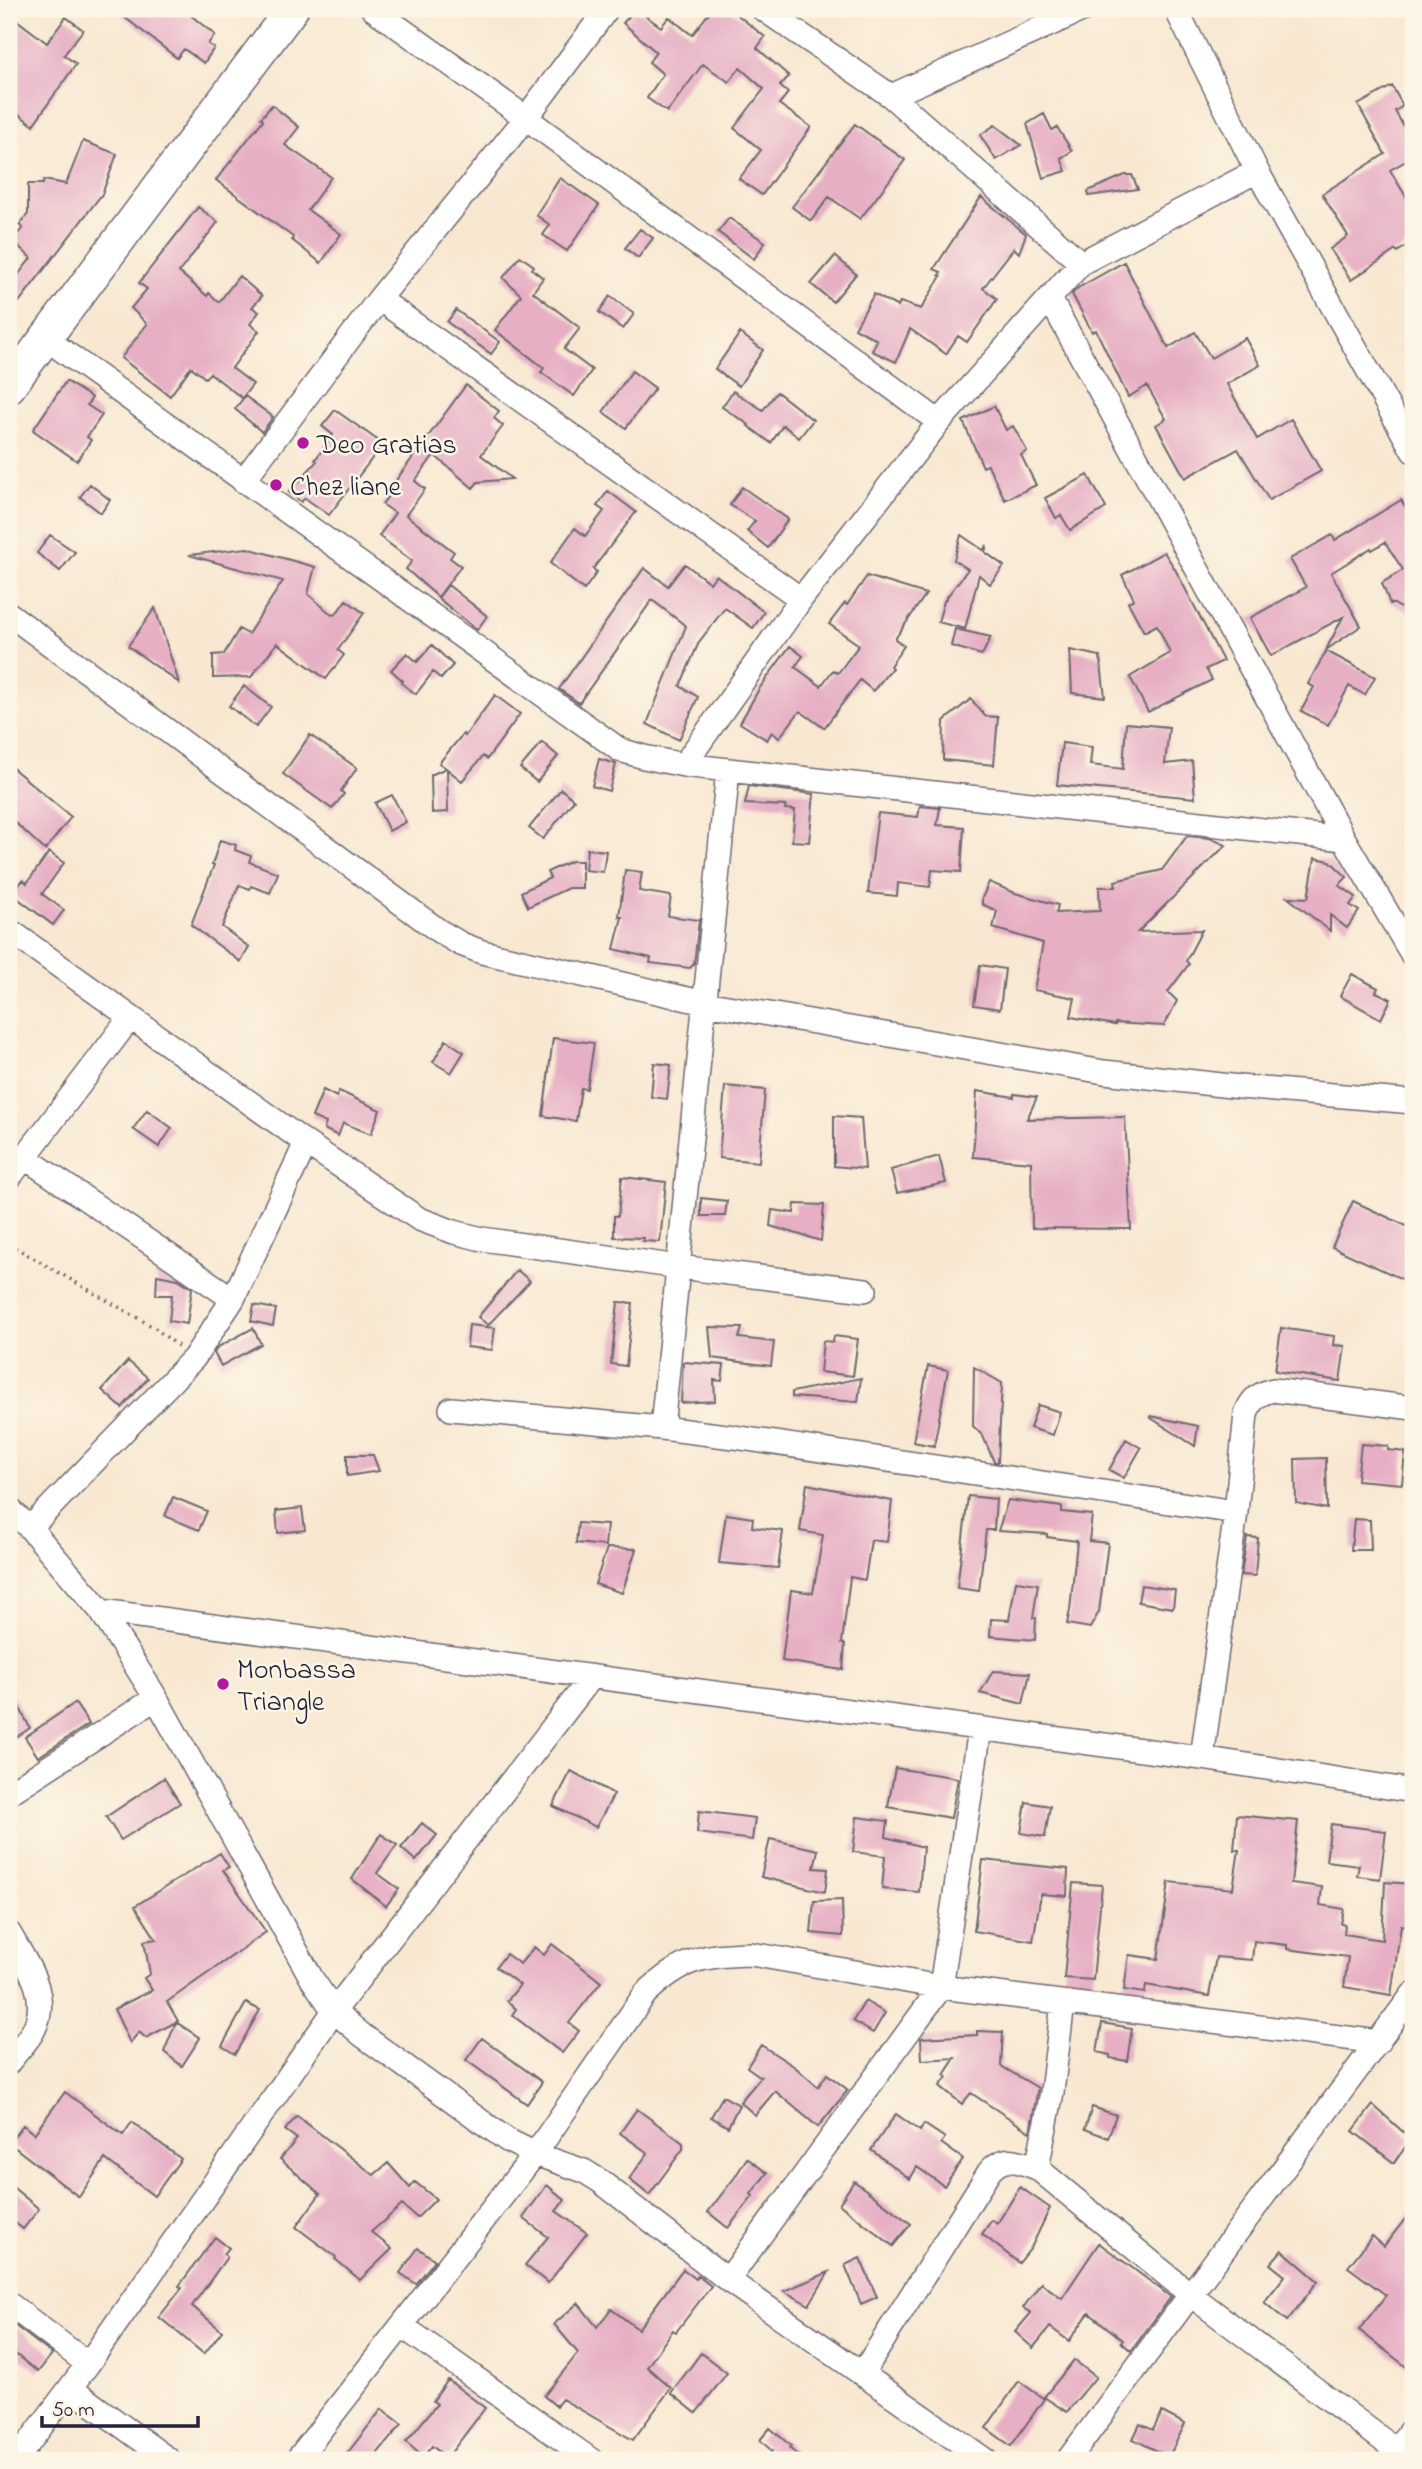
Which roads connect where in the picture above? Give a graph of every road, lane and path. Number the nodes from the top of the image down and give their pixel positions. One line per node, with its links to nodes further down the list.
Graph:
1 (292, 9): 13 (street)
2 (373, 9): 8 (street)
3 (607, 9): 8 (street)
4 (762, 9): 7 (street)
5 (1084, 9): 7 (street)
6 (1176, 9): 9 (street)
7 (891, 96): 10 (street)
8 (526, 118): 11 (street); 15 (street)
9 (1256, 171): 10 (street); 16 (street)
10 (1081, 263): 12 (street)
11 (379, 299): 17 (street); 18 (street)
12 (1050, 299): 15 (street); 22 (street)
13 (45, 338): 14 (street); 17 (street)
14 (9, 387)
15 (939, 422): 18 (street)
16 (1413, 452)
17 (243, 481): 20 (street)
18 (800, 599): 20 (street)
19 (9, 614): 25 (street)
20 (684, 765): 21 (street)
21 (728, 769): 22 (street); 25 (street)
22 (1343, 839): 24 (street)
23 (9, 930): 26 (street)
24 (1413, 956)
25 (705, 1003): 27 (street); 32 (street)
26 (130, 1018): 28 (street); 29 (street)
27 (1413, 1102)
28 (306, 1143): 32 (street); 34 (street)
29 (24, 1157): 30 (street); 34 (street)
30 (9, 1178)
31 (9, 1244): 35 (path)
32 (679, 1267): 33 (street); 38 (street)
33 (865, 1290)
34 (233, 1299): 35 (street)
35 (194, 1358): 41 (street)
36 (1413, 1408): 40 (street)
37 (451, 1409): 38 (street)
38 (662, 1428): 40 (street)
39 (9, 1509): 41 (street)
40 (1236, 1513): 46 (street)
41 (30, 1528): 42 (street)
42 (101, 1611): 43 (street); 44 (street)
43 (591, 1678): 45 (street); 53 (street)
44 (156, 1698): 48 (street); 53 (street)
45 (980, 1729): 46 (street); 50 (street)
46 (1202, 1758): 47 (street)
47 (1413, 1791)
48 (9, 1793)
49 (9, 1933): 55 (street)
50 (941, 1987): 52 (street); 56 (street); 58 (street)
51 (1413, 1994): 54 (street)
52 (1063, 2003): 54 (street); 57 (street)
53 (334, 2011): 56 (street); 62 (street)
54 (1379, 2042): 59 (street)
55 (9, 2062)
56 (535, 2154): 58 (street); 61 (street)
57 (1037, 2168): 59 (street); 63 (street)
58 (728, 2280): 63 (street)
59 (1191, 2295): 66 (street); 72 (street)
60 (9, 2304): 62 (street)
61 (402, 2326): 69 (street); 70 (street)
62 (88, 2364): 64 (street)
63 (862, 2374): 71 (street)
64 (70, 2388): 67 (street); 68 (street)
65 (1413, 2427): 66 (street)
66 (1392, 2455)
67 (16, 2460)
68 (169, 2460)
69 (297, 2460)
70 (591, 2460)
71 (985, 2460)
72 (1068, 2460)

